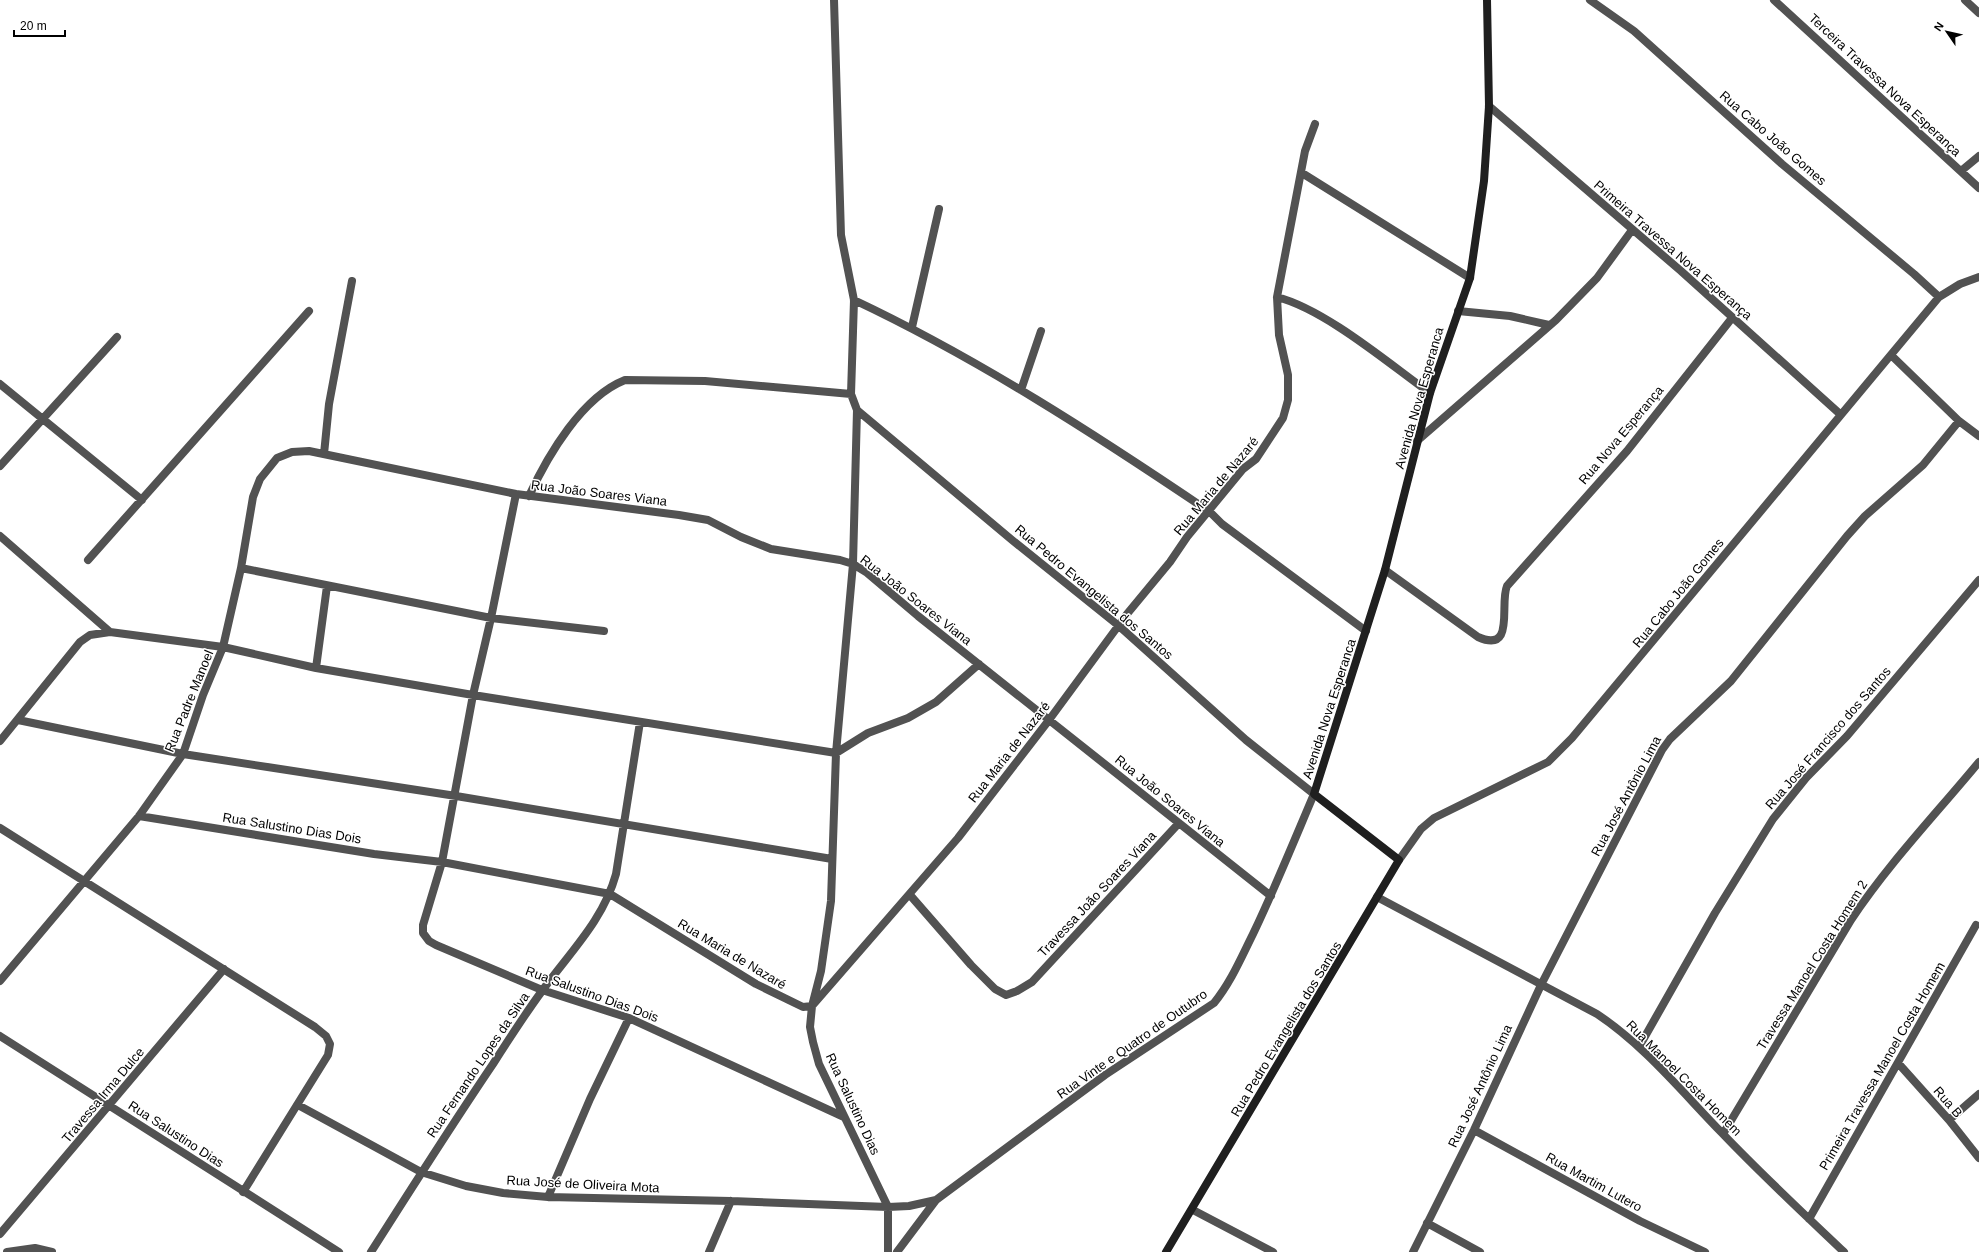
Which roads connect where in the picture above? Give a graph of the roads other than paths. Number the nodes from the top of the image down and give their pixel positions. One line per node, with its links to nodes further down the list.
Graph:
1 (834, 0): 20 (street)
2 (1487, 0): 7 (main road, Avenida Nova Esperanca)
3 (1590, 0): 19 (street, Rua Cabo João Gomes)
4 (1774, 0): 10 (street, Terceira Travessa Nova Esperança)
5 (1965, 0): 6 (street)
6 (1979, 13)
7 (1489, 106): 14 (street, Primeira Travessa Nova Esperança); 16 (main road, Avenida Nova Esperanca)
8 (1315, 124): 11 (street, Rua Maria de Nazaré)
9 (1979, 156): 10 (street)
10 (1961, 172): 12 (street, Terceira Travessa Nova Esperança)
11 (1302, 173): 16 (street); 18 (street, Rua Maria de Nazaré)
12 (1979, 188)
13 (939, 208): 25 (street)
14 (1632, 230): 23 (street, Primeira Travessa Nova Esperança); 24 (street)
15 (1979, 277): 19 (street, Rua Cabo João Gomes)
16 (1470, 278): 22 (main road, Avenida Nova Esperanca)
17 (352, 281): 40 (street)
18 (1277, 297): 31 (street); 45 (street, Rua Maria de Nazaré)
19 (1939, 297): 28 (street, Rua Cabo João Gomes)
20 (854, 300): 25 (street); 32 (street)
21 (309, 311): 44 (street)
22 (1458, 311): 24 (street); 31 (main road, Avenida Nova Esperanca)
23 (1732, 318): 34 (street, Primeira Travessa Nova Esperança); 50 (street, Rua Nova Esperança)
24 (1549, 325): 38 (street)
25 (912, 327): 30 (street)
26 (1040, 331): 30 (street)
27 (117, 337): 35 (street)
28 (1891, 355): 34 (street, Rua Cabo João Gomes); 36 (street)
29 (0, 384): 35 (street)
30 (1021, 390): 45 (street)
31 (1430, 393): 38 (main road, Avenida Nova Esperanca)
32 (851, 394): 33 (street); 43 (street)
33 (857, 410): 48 (street, Rua Salustino Dias); 54 (street, Rua Pedro Evangelista dos Santos)
34 (1840, 414): 76 (street, Rua Cabo João Gomes)
35 (42, 420): 41 (street); 44 (street)
36 (1960, 421): 37 (street); 86 (street, Rua José Antônio Lima)
37 (1979, 436)
38 (1417, 441): 50 (main road, Avenida Nova Esperanca)
39 (309, 451): 40 (street, Rua João Soares Viana); 49 (street, Rua Padre Manoel)
40 (324, 454): 42 (street, Rua João Soares Viana)
41 (0, 466)
42 (516, 494): 43 (street, Rua João Soares Viana); 53 (street)
43 (529, 496): 48 (street, Rua João Soares Viana)
44 (142, 500): 47 (street)
45 (1210, 512): 54 (street, Rua Maria de Nazaré); 56 (street)
46 (0, 536): 57 (street)
47 (88, 560)
48 (853, 564): 59 (street, Rua João Soares Viana); 66 (street, Rua Salustino Dias)
49 (241, 568): 52 (street); 58 (street, Rua Padre Manoel)
50 (1385, 570): 56 (main road, Avenida Nova Esperanca)
51 (1979, 580): 91 (street, Rua José Francisco dos Santos)
52 (328, 586): 53 (street); 60 (street)
53 (491, 618): 55 (street); 61 (street)
54 (1119, 626): 63 (street, Rua Maria de Nazaré); 69 (street, Rua Pedro Evangelista dos Santos)
55 (604, 631)
56 (1366, 631): 69 (main road, Avenida Nova Esperanca)
57 (110, 632): 58 (street); 62 (street)
58 (223, 647): 60 (street); 67 (street, Rua Padre Manoel)
59 (979, 664): 63 (street, Rua João Soares Viana); 66 (street)
60 (316, 668): 61 (street)
61 (473, 695): 64 (street); 70 (street)
62 (18, 720): 65 (street); 67 (street)
63 (1049, 720): 72 (street, Rua João Soares Viana); 80 (street, Rua Maria de Nazaré)
64 (640, 722): 66 (street); 73 (street, Rua Fernando Lopes da Silva)
65 (0, 741)
66 (836, 753): 75 (street, Rua Salustino Dias)
67 (182, 754): 70 (street); 71 (street, Rua Padre Manoel)
68 (1979, 762): 99 (street, Travessa Manoel Costa Homem 2)
69 (1314, 794): 76 (main road); 81 (street, Rua Vinte e Quatro de Outubro)
70 (456, 796): 73 (street); 77 (street)
71 (139, 816): 77 (street, Rua Salustino Dias Dois); 78 (street, Rua Padre Manoel)
72 (1179, 823): 80 (street, Travessa João Soares Viana); 81 (street, Rua João Soares Viana)
73 (623, 824): 75 (street); 79 (street, Rua Fernando Lopes da Silva)
74 (0, 828): 78 (street)
75 (832, 859): 88 (street, Rua Salustino Dias)
76 (1400, 860): 82 (main road, Rua Pedro Evangelista dos Santos)
77 (442, 862): 79 (street, Rua Salustino Dias Dois); 87 (street, Rua Salustino Dias Dois)
78 (85, 881): 84 (street); 85 (street, Rua Padre Manoel)
79 (610, 894): 87 (street, Rua Fernando Lopes da Silva); 88 (street, Rua Maria de Nazaré)
80 (910, 895): 88 (street, Rua Maria de Nazaré)
81 (1271, 896): 104 (street, Rua Vinte e Quatro de Outubro)
82 (1377, 897): 86 (street, Rua Manoel Costa Homem); 107 (main road, Rua Pedro Evangelista dos Santos)
83 (1976, 925): 92 (street, Primeira Travessa Manoel Costa Homem)
84 (224, 969): 94 (street); 95 (street, Travessa Irma Dulce)
85 (0, 981)
86 (1541, 985): 91 (street, Rua Manoel Costa Homem); 98 (street, Rua José Antônio Lima)
87 (542, 990): 89 (street, Rua Salustino Dias Dois); 101 (street, Rua Fernando Lopes da Silva)
88 (812, 1006): 96 (street, Rua Salustino Dias)
89 (629, 1018): 96 (street, Rua Salustino Dias Dois); 103 (street)
90 (0, 1036): 95 (street, Rua Salustino Dias)
91 (1638, 1047): 99 (street, Rua Manoel Costa Homem)
92 (1898, 1063): 97 (street, Rua B); 108 (street, Primeira Travessa Manoel Costa Homem)
93 (1979, 1094): 97 (street)
94 (298, 1105): 101 (street, Rua José de Oliveira Mota); 102 (street)
95 (110, 1106): 102 (street, Rua Salustino Dias); 110 (street, Travessa Irma Dulce)
96 (844, 1117): 106 (street, Rua Salustino Dias)
97 (1949, 1120): 100 (street, Rua B)
98 (1474, 1130): 109 (street, Rua José Antônio Lima); 124 (street, Rua Martim Lutero)
99 (1723, 1134): 108 (street, Rua Manoel Costa Homem)
100 (1979, 1158)
101 (421, 1172): 103 (street, Rua José de Oliveira Mota); 116 (street, Rua Fernando Lopes da Silva)
102 (243, 1192): 115 (street, Rua Salustino Dias)
103 (548, 1197): 105 (street, Rua José de Oliveira Mota)
104 (936, 1200): 106 (street, Rua Vinte e Quatro de Outubro); 119 (street, Rua Vinte e Quatro de Outubro)
105 (731, 1201): 106 (street, Rua José de Oliveira Mota); 117 (street)
106 (888, 1208): 118 (street)
107 (1193, 1210): 120 (main road, Rua Pedro Evangelista dos Santos); 121 (street)
108 (1809, 1219): 125 (street, Rua Manoel Costa Homem)
109 (1427, 1223): 122 (street, Rua José Antônio Lima); 123 (street)
110 (0, 1234)
111 (0, 1250): 112 (street)
112 (4, 1252)
113 (7, 1252): 114 (street)
114 (52, 1252)
115 (339, 1252)
116 (371, 1252)
117 (709, 1252)
118 (888, 1252)
119 (896, 1252)
120 (1166, 1252)
121 (1273, 1252)
122 (1413, 1252)
123 (1480, 1252)
124 (1705, 1252)
125 (1844, 1252)

